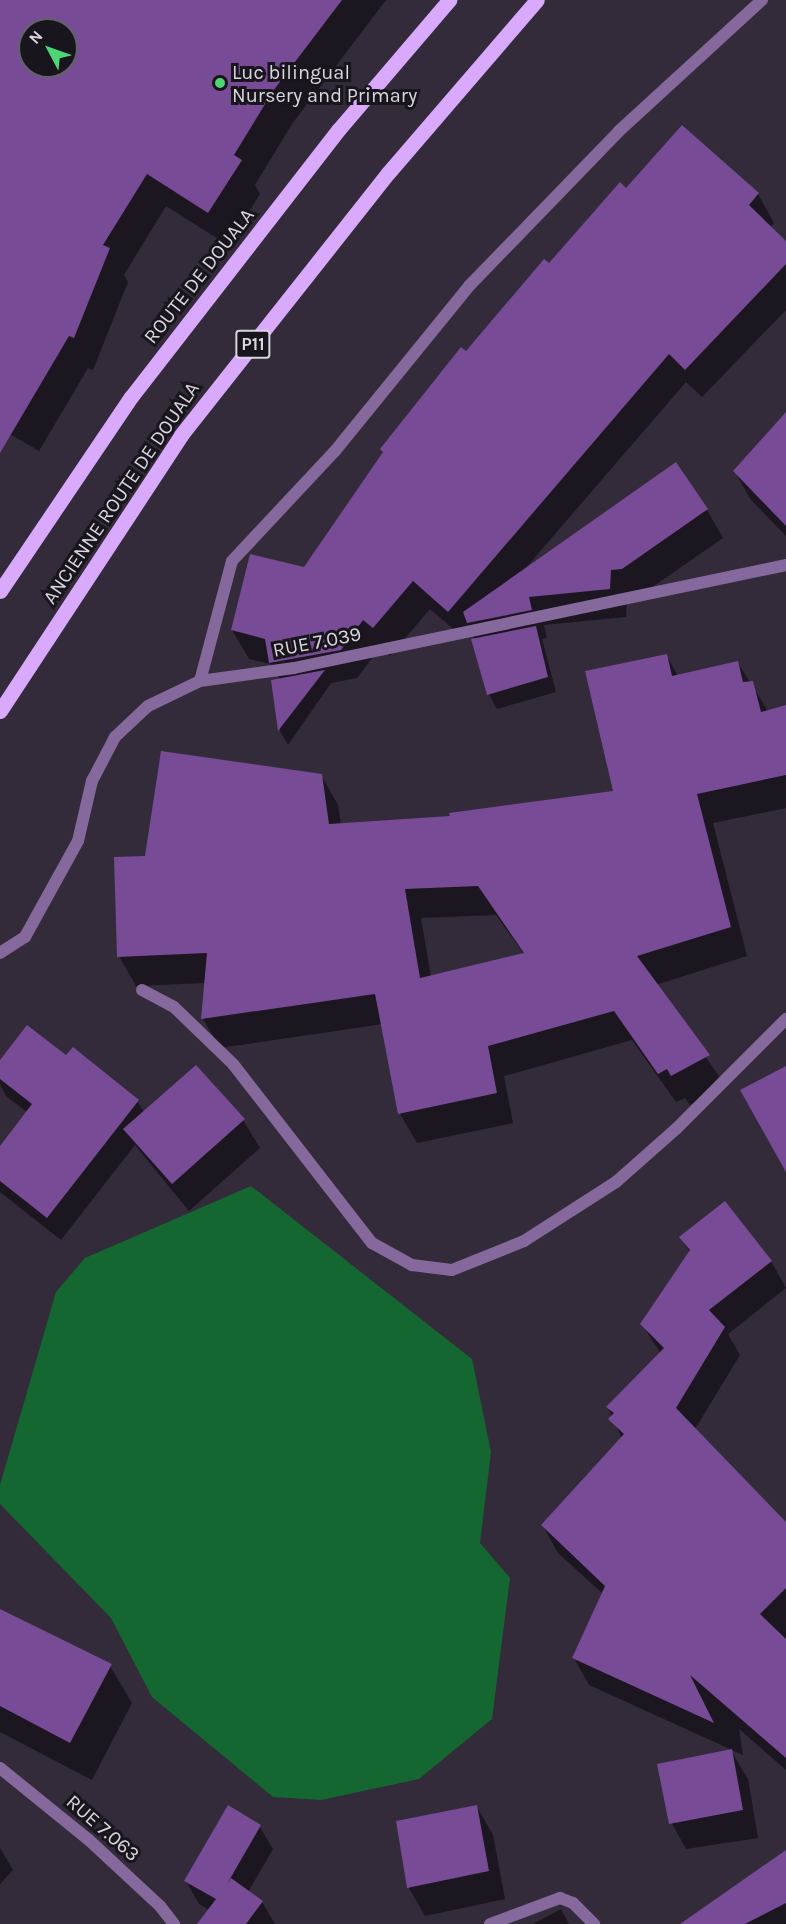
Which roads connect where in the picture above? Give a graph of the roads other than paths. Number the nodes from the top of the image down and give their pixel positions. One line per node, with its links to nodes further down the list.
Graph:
1 (449, 0): 5 (main road, ROUTE DE DOUALA)
2 (537, 0): 7 (main road, ANCIENNE ROUTE DE DOUALA / P11)
3 (762, 0): 6 (street)
4 (786, 565): 6 (street, RUE 7.039)
5 (0, 591)
6 (200, 681): 8 (street, RUE 7.039)
7 (0, 711)
8 (0, 953)
9 (142, 990): 10 (street)
10 (786, 1019)
11 (0, 1768): 12 (street, RUE 7.063)
12 (174, 1924)
13 (490, 1924): 14 (street)
14 (594, 1924)

